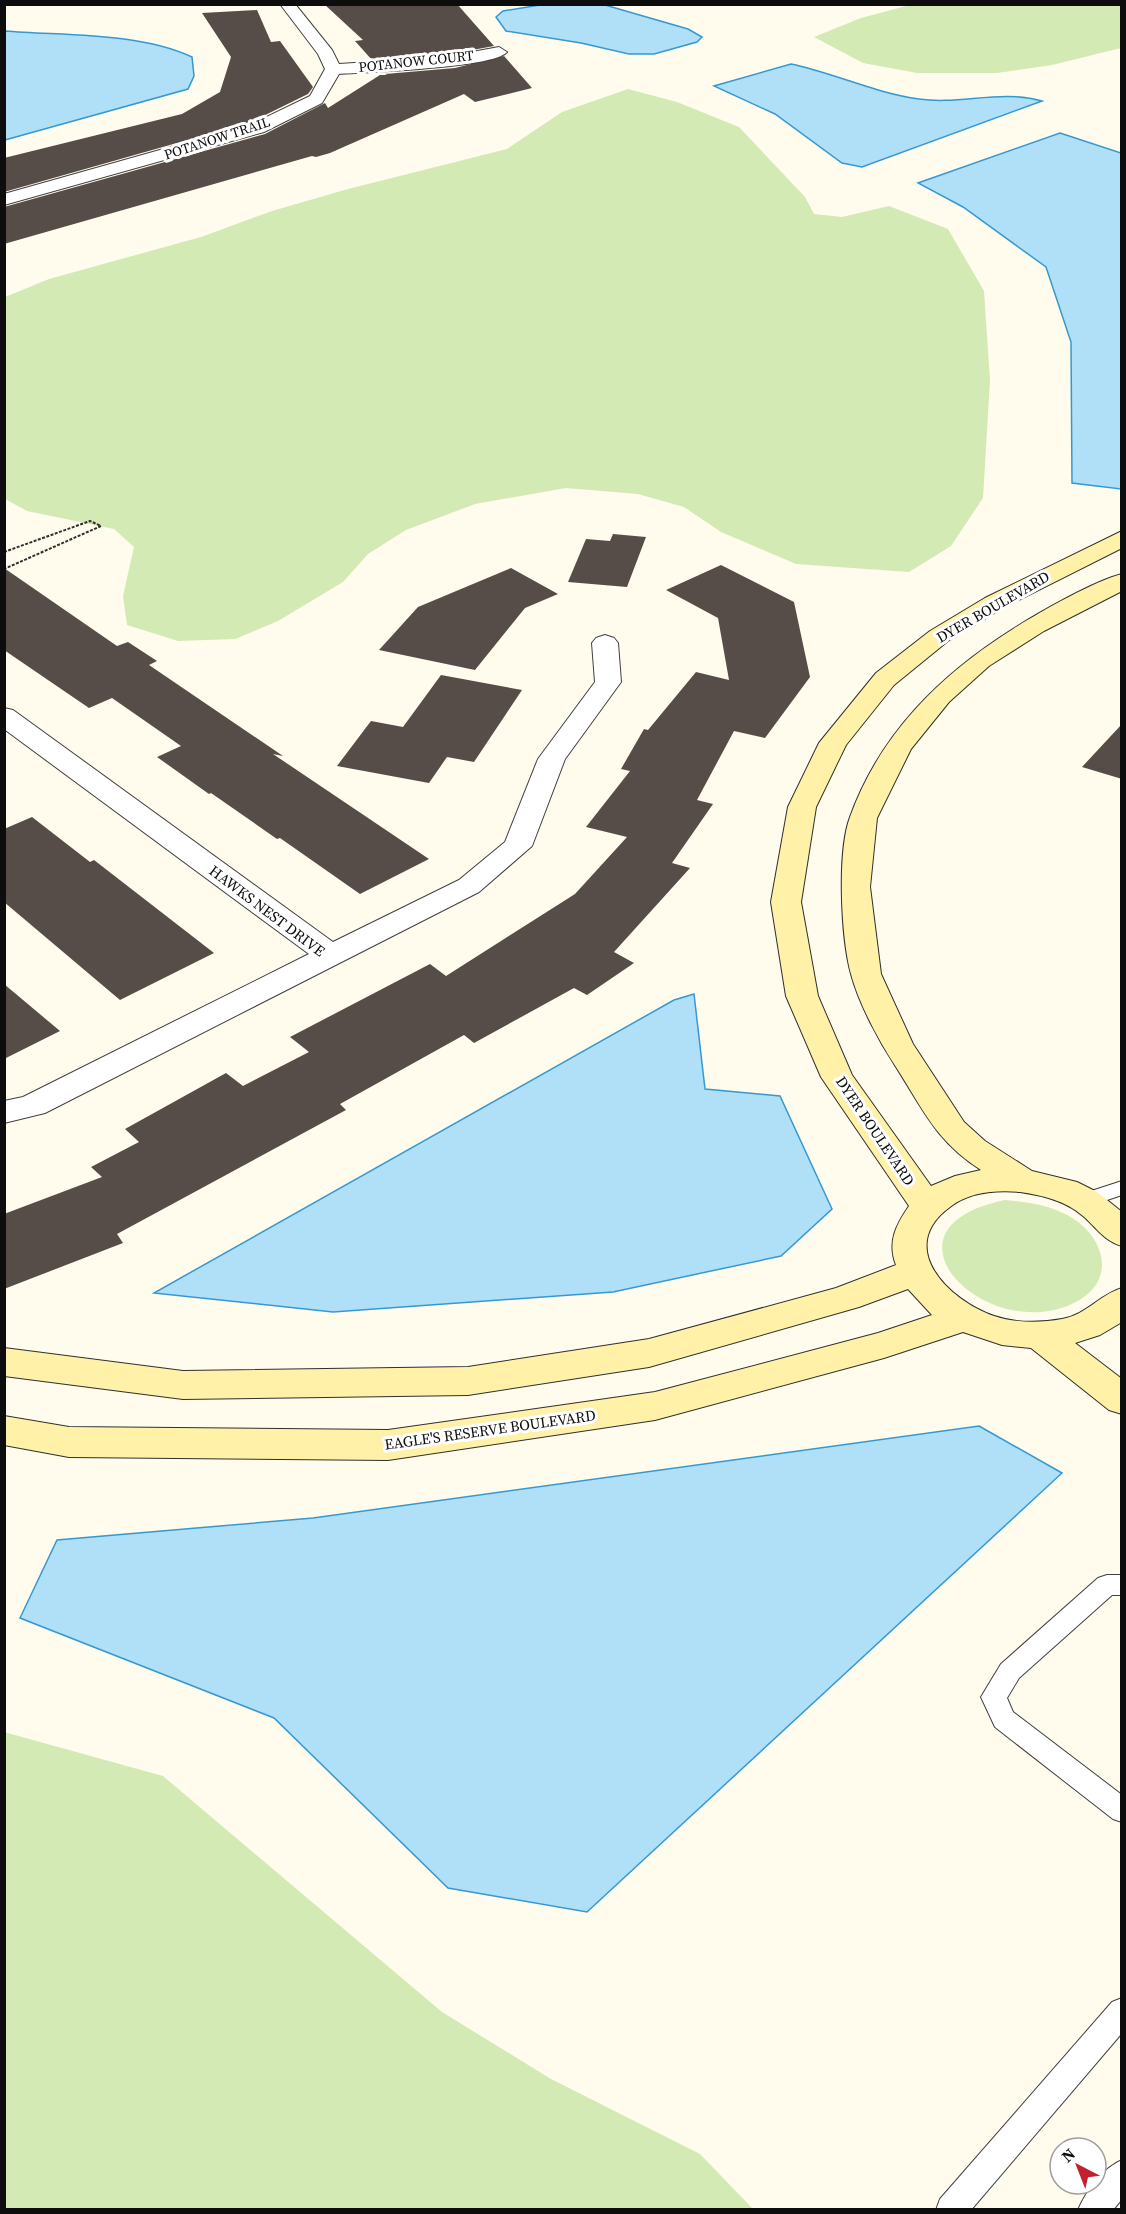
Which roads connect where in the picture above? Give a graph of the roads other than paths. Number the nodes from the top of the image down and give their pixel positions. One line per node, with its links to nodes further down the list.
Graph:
1 (287, 4): 3 (street)
2 (498, 52): 3 (street, POTANOW COURT)
3 (333, 69): 4 (street, POTANOW TRAIL)
4 (4, 200)
5 (1122, 538): 14 (street, DYER BOULEVARD)
6 (1122, 581): 11 (street)
7 (605, 643): 9 (street)
8 (4, 716): 9 (street, HAWKS NEST DRIVE)
9 (330, 956): 10 (street, HAWKS NEST DRIVE)
10 (4, 1112)
11 (1021, 1180): 13 (street); 14 (street)
12 (1122, 1188): 13 (lane)
13 (1086, 1200): 15 (street)
14 (927, 1206): 16 (street)
15 (1122, 1234)
16 (915, 1272): 18 (street); 20 (street)
17 (1122, 1301): 19 (street)
18 (964, 1318): 19 (street); 22 (street, EAGLE'S RESERVE BOULEVARD)
19 (1041, 1336): 21 (street)
20 (4, 1362)
21 (1122, 1400)
22 (4, 1430)
23 (1122, 1585): 24 (lane)
24 (1122, 1811)
25 (1122, 2011): 27 (lane)
26 (1122, 2175): 28 (lane)
27 (951, 2210)
28 (1093, 2210)

